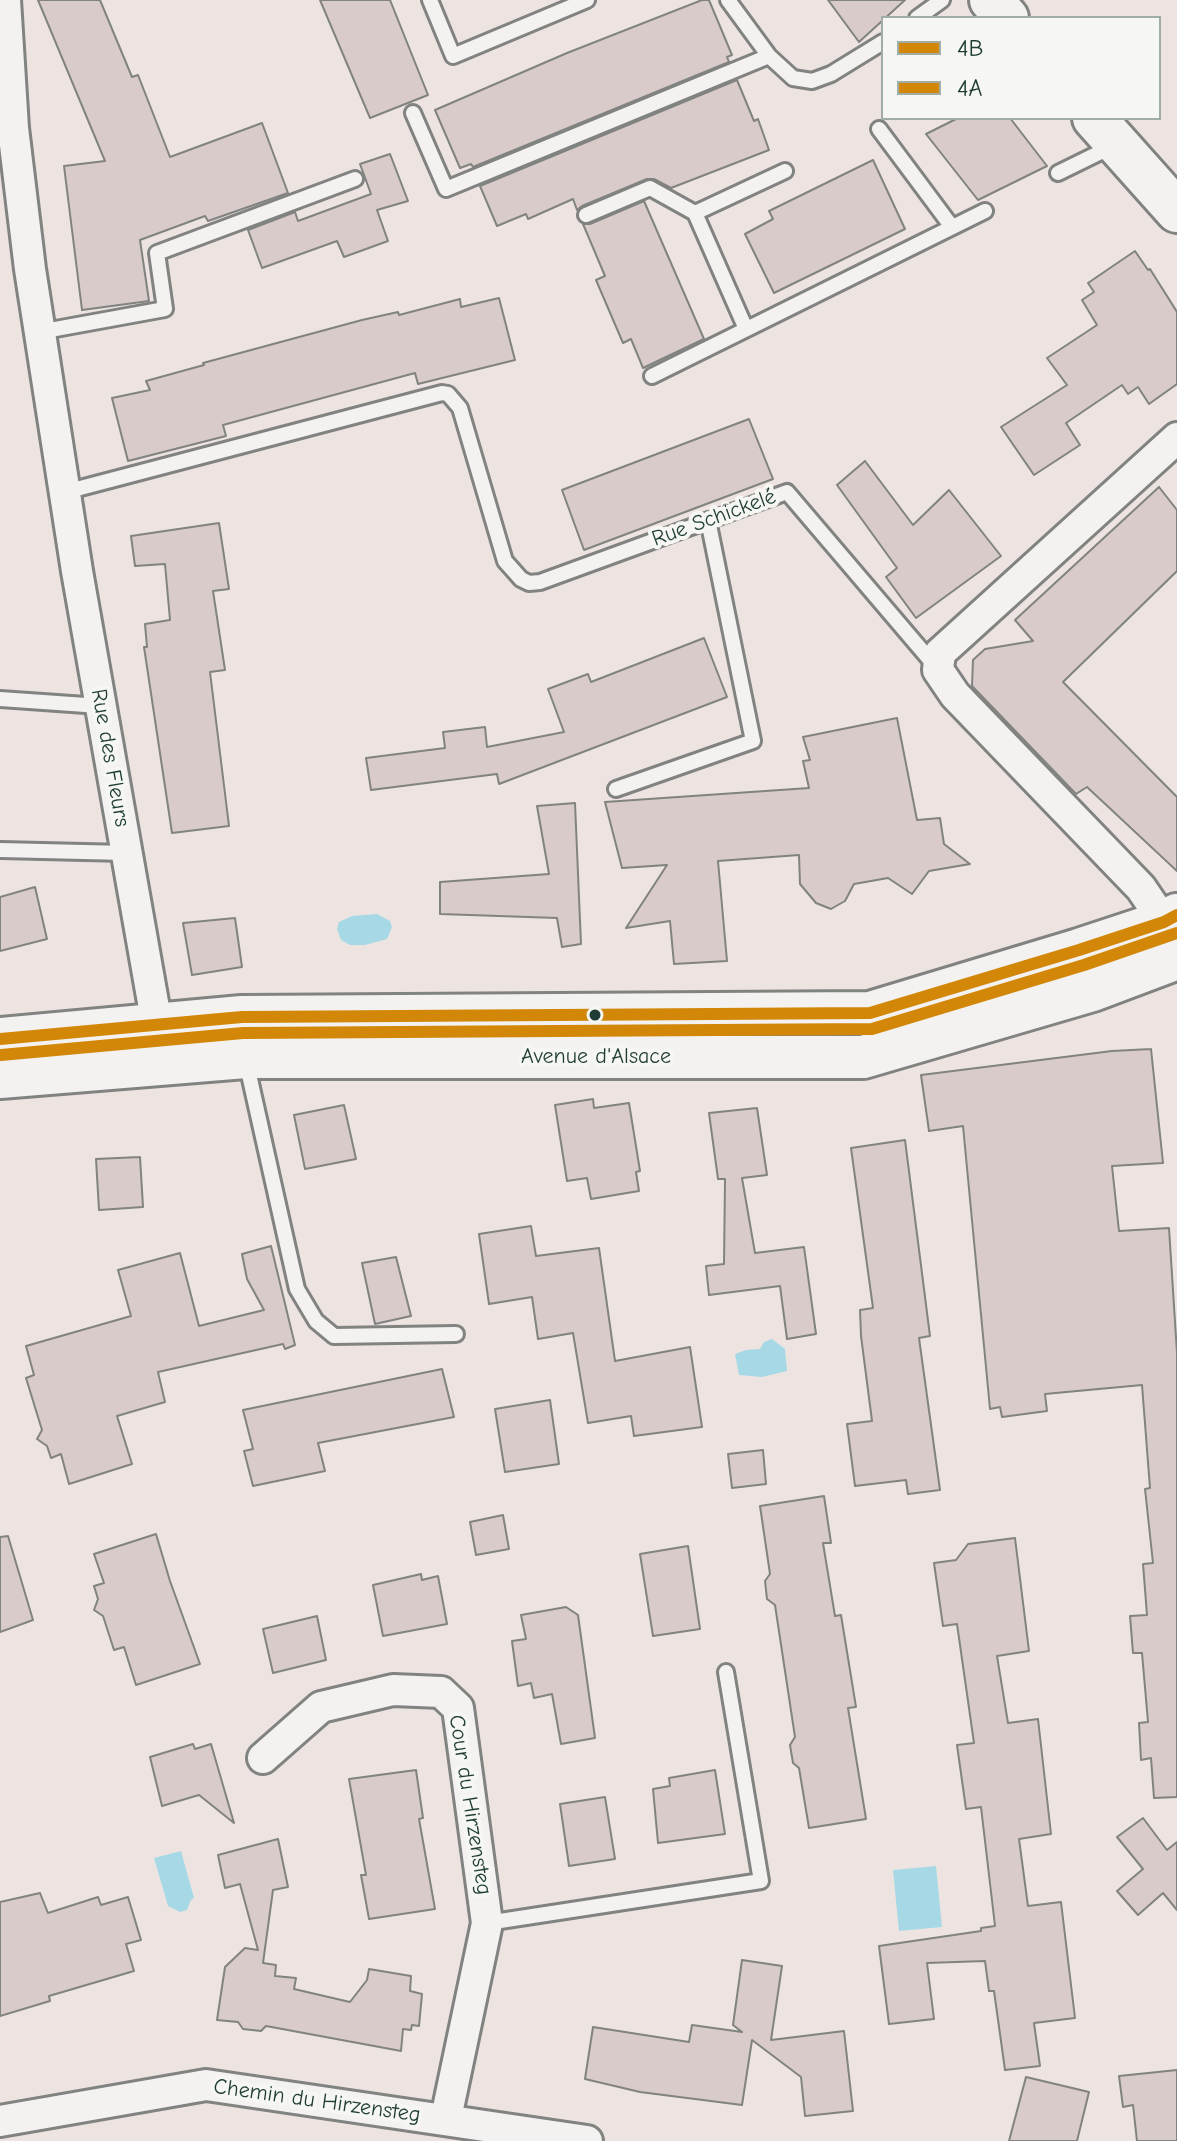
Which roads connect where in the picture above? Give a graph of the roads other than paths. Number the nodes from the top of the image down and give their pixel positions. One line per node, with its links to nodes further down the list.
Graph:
1 (5, 0): 23 (street, Rue des Fleurs)
2 (430, 0): 3 (lane)
3 (587, 0)
4 (728, 0): 10 (lane)
5 (942, 0): 7 (lane)
6 (991, 0): 8 (main road)
7 (920, 16)
8 (1005, 16)
9 (881, 43): 10 (lane)
10 (769, 56): 11 (lane)
11 (413, 113)
12 (879, 129): 21 (lane)
13 (1106, 131): 15 (lane); 18 (main road)
14 (785, 171): 19 (lane)
15 (1058, 173)
16 (355, 179): 23 (lane)
17 (985, 211): 21 (lane)
18 (1177, 211)
19 (695, 213): 20 (lane); 22 (lane)
20 (586, 215)
21 (952, 227): 22 (lane)
22 (746, 329): 24 (lane)
23 (39, 332): 26 (street, Rue des Fleurs)
24 (652, 376)
25 (1177, 438): 28 (street)
26 (65, 492): 27 (lane, Rue Schickelé); 30 (street, Rue des Fleurs)
27 (708, 520): 28 (lane, Rue Schickelé); 31 (lane)
28 (938, 670): 34 (street, Rue Schickelé)
29 (0, 699): 30 (lane)
30 (100, 706): 33 (street, Rue des Fleurs)
31 (616, 789)
32 (0, 850): 33 (lane)
33 (126, 853): 35 (street, Rue des Fleurs)
34 (1174, 934): 35 (main road, Avenue d'Alsace); 37 (main road, Avenue d'Alsace)
35 (157, 1025): 36 (main road, Avenue d'Alsace)
36 (0, 1039)
37 (245, 1057): 38 (main road, Avenue d'Alsace); 39 (lane)
38 (0, 1077)
39 (456, 1334)
40 (726, 1672): 42 (lane)
41 (263, 1758): 42 (street, Cour du Hirzensteg)
42 (487, 1923): 43 (street, Cour du Hirzensteg)
43 (446, 2118): 44 (street, Chemin du Hirzensteg); 45 (street, Chemin du Hirzensteg)
44 (0, 2121)
45 (587, 2141)

